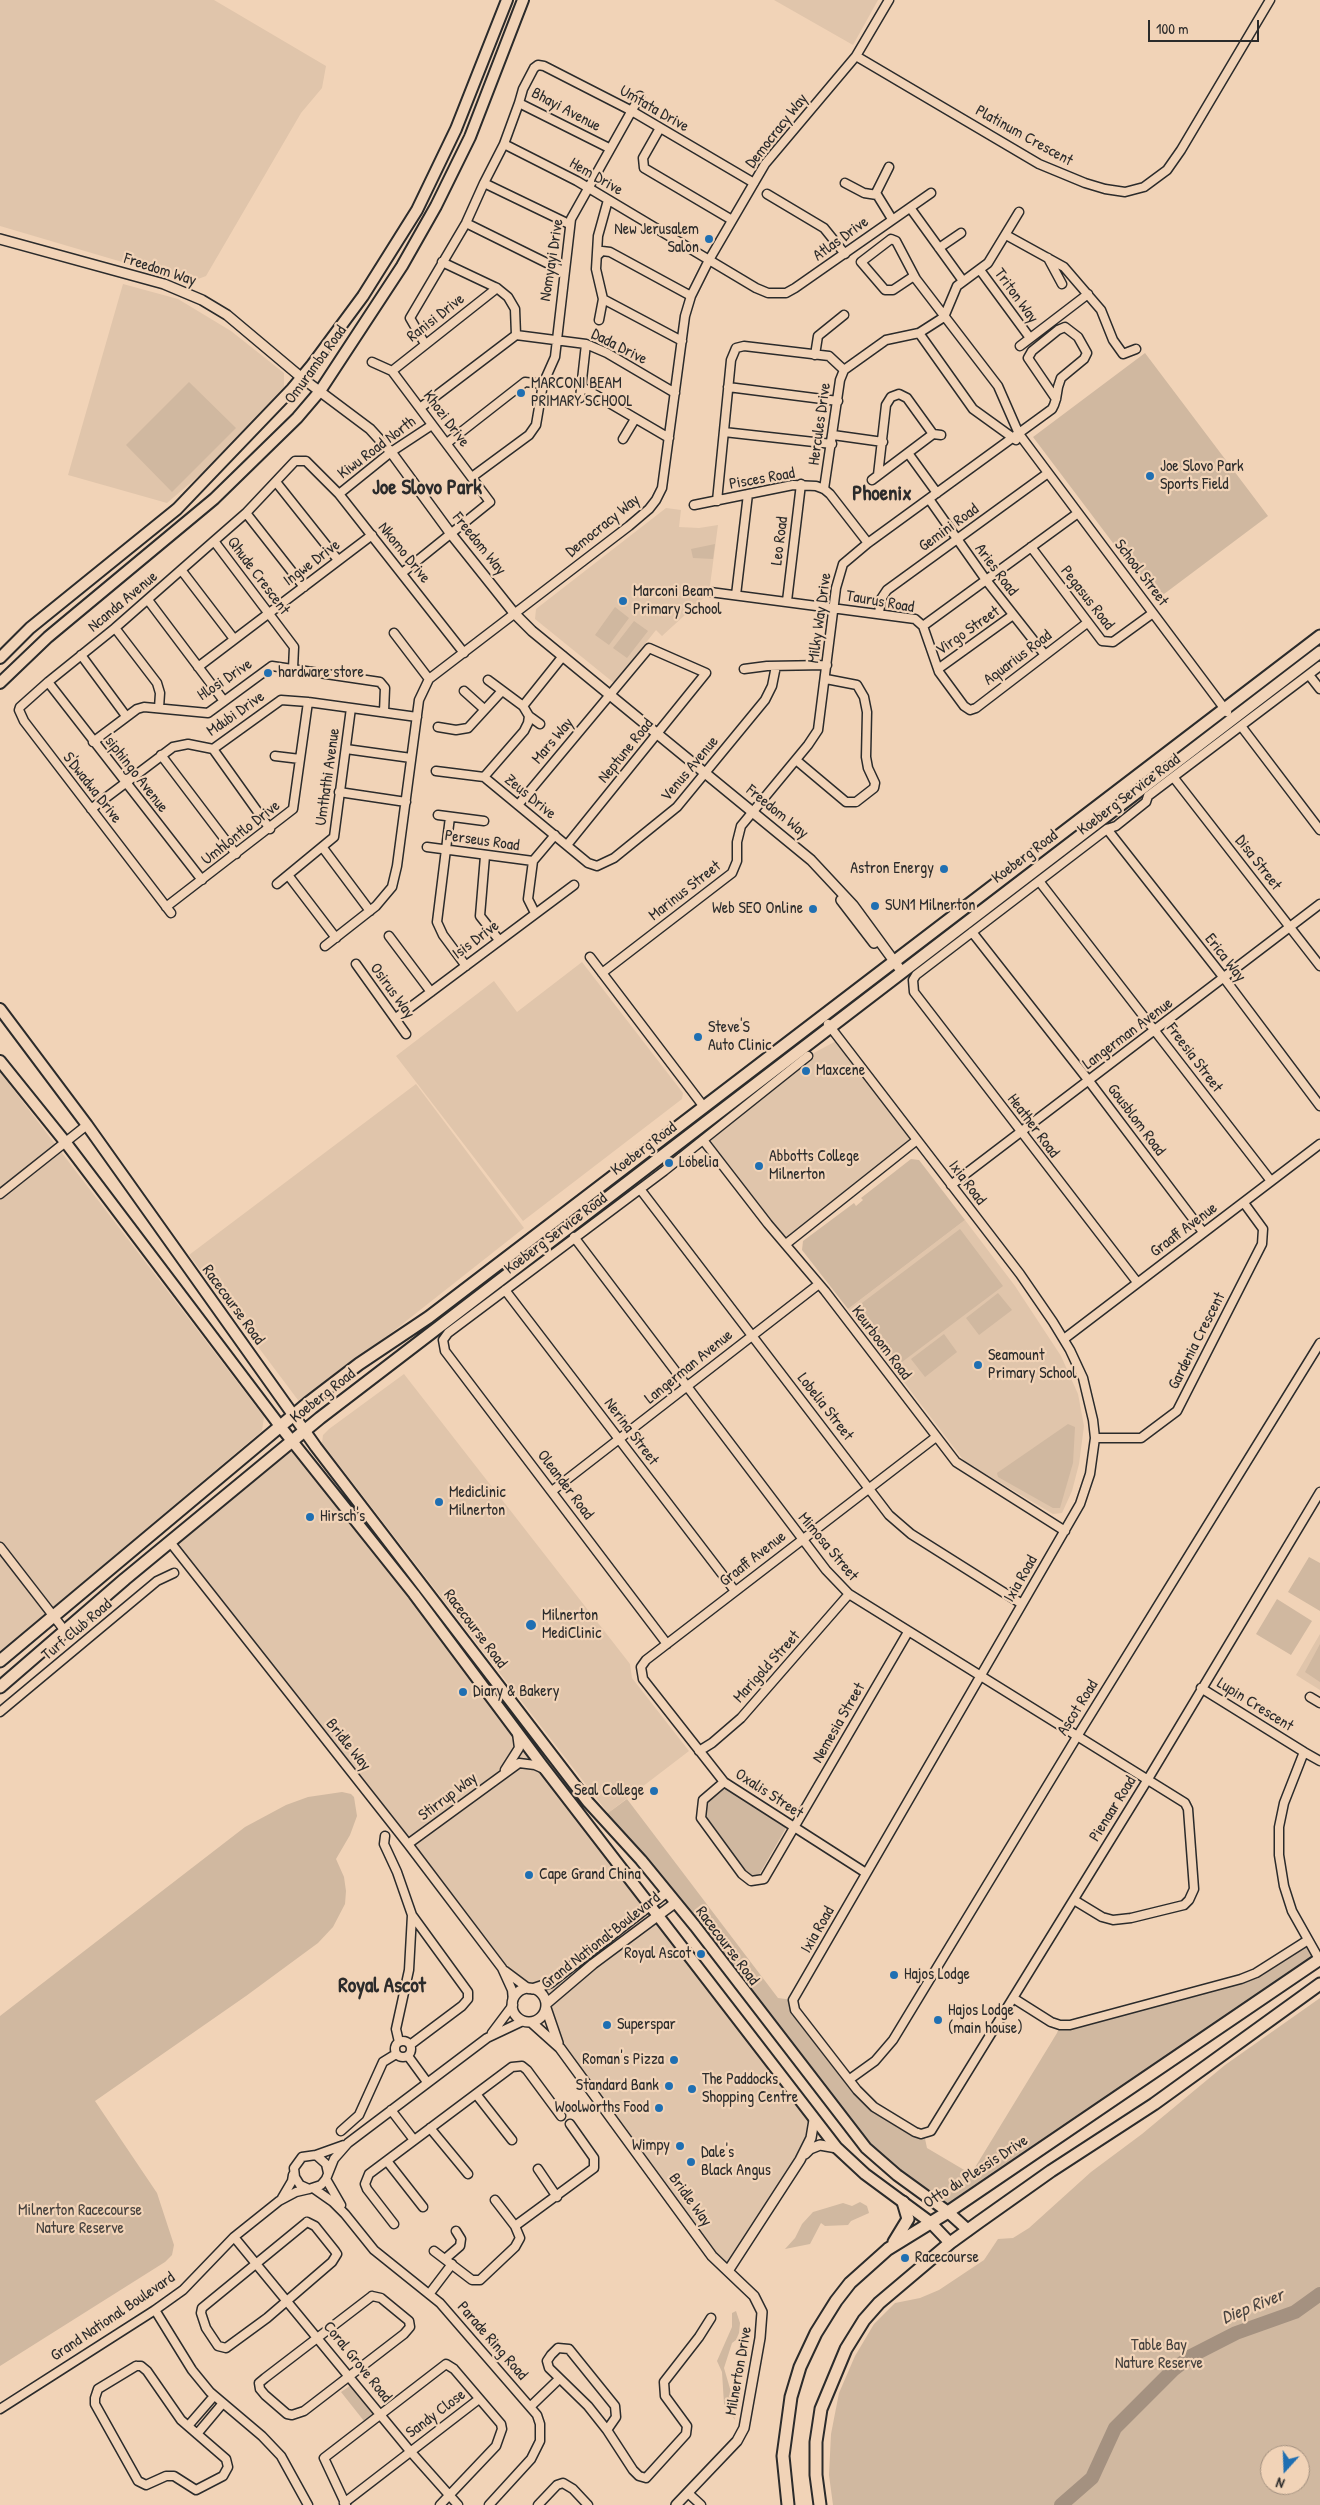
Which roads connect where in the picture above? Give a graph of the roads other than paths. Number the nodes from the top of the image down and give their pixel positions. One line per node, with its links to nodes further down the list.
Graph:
1 (507, 0): 62 (main road, Omuramba Road)
2 (523, 0): 66 (main road, Omuramba Road)
3 (889, 0): 5 (street, Democracy Way)
4 (1270, 0): 5 (street, Platinum Crescent)
5 (856, 56): 15 (street, Democracy Way)
6 (538, 65): 8 (street, Bhayi Avenue); 9 (street, Umtata Drive)
7 (640, 96): 9 (street, Nomyayi Drive)
8 (519, 103): 11 (street); 12 (street, Bhayi Avenue)
9 (630, 110): 10 (street, Umtata Drive); 12 (street, Nomyayi Drive)
10 (660, 128): 15 (street, Umtata Drive); 25 (street)
11 (504, 144): 14 (street); 17 (street, Hem Drive)
12 (609, 148): 17 (street, Nomyayi Drive)
13 (889, 166): 20 (street)
14 (484, 183): 26 (street); 27 (street)
15 (754, 183): 25 (street, Democracy Way)
16 (846, 183): 20 (street)
17 (587, 187): 21 (street, Hem Drive); 27 (street, Nomyayi Drive)
18 (931, 193): 22 (street, Atlas Drive)
19 (767, 194): 32 (street)
20 (877, 195): 24 (street)
21 (608, 200): 33 (street); 35 (street, Hem Drive)
22 (911, 209): 24 (street, Atlas Drive); 31 (street)
23 (1019, 212): 29 (street)
24 (892, 219): 32 (street, Atlas Drive)
25 (732, 220): 35 (street, Democracy Way)
26 (466, 223): 36 (street); 38 (street)
27 (569, 224): 38 (street, Nomyayi Drive)
28 (961, 233): 31 (street)
29 (1006, 235): 34 (street); 37 (street)
30 (0, 239): 62 (street, Freedom Way)
31 (939, 248): 40 (street)
32 (845, 254): 35 (street, Atlas Drive)
33 (597, 256): 44 (street); 45 (street)
34 (1048, 258): 41 (street); 43 (street)
35 (709, 260): 44 (street, Democracy Way)
36 (442, 262): 42 (street); 54 (street)
37 (980, 270): 40 (street); 51 (street, Triton Way)
38 (563, 271): 52 (street, Nomyayi Drive)
39 (914, 276): 39 (street, School Street); 47 (street, School Street)
40 (963, 281): 47 (street)
41 (1062, 284)
42 (497, 288): 50 (street); 54 (street, Ranisi Drive)
43 (1088, 294): 51 (street, Triton Way); 57 (street)
44 (691, 296): 53 (street, Democracy Way)
45 (603, 299): 48 (street); 53 (street)
46 (844, 315): 58 (street)
47 (944, 317): 49 (street, Hercules Drive); 76 (street, School Street)
48 (599, 320)
49 (918, 333): 61 (street, Hercules Drive); 76 (street, School Street)
50 (516, 335): 52 (street, Dada Drive); 71 (street)
51 (1030, 338): 56 (street, Triton Way)
52 (557, 339): 55 (street, Dada Drive); 63 (street, Nomyayi Drive)
53 (682, 341): 67 (street, Democracy Way)
54 (425, 344): 60 (street, Ranisi Drive)
55 (586, 344): 64 (street); 67 (street, Dada Drive)
56 (1020, 346)
57 (1136, 349)
58 (815, 355): 61 (street); 65 (street)
59 (372, 362): 60 (street)
60 (392, 370): 71 (street, Khozi Drive)
61 (844, 370): 70 (street, Hercules Drive)
62 (302, 378): 66 (street, Freedom Way); 129 (main road, Omuramba Road)
63 (543, 384): 80 (street); 85 (street, Nomyayi Drive)
64 (582, 387): 68 (street); 72 (street)
65 (728, 387): 70 (street); 74 (street)
66 (320, 391): 82 (street, Freedom Way); 143 (main road, Omuramba Road)
67 (675, 393): 77 (street, Democracy Way)
68 (580, 398)
69 (1056, 399): 69 (street); 76 (street, Milky Way Drive)
70 (838, 401): 75 (street, Hercules Drive)
71 (420, 408): 73 (street, Khozi Drive)
72 (635, 419): 77 (street); 78 (street)
73 (432, 424): 80 (street, Khozi Drive); 82 (street, Kiwu Road North)
74 (724, 432): 81 (street); 93 (street)
75 (833, 436): 79 (street); 81 (street, Hercules Drive)
76 (1016, 436): 84 (street, School Street); 89 (street, Milky Way Drive)
77 (669, 438): 114 (street, Democracy Way)
78 (623, 439)
79 (883, 442): 83 (street); 83 (street)
80 (447, 443): 85 (street, Khozi Drive)
81 (832, 444): 88 (street, Hercules Drive)
82 (391, 452): 90 (street, Kiwu Road North); 97 (street, Freedom Way)
83 (908, 453): 89 (street)
84 (1048, 473): 96 (street, School Street); 99 (street, Gemini Road)
85 (472, 477): 97 (street, Khozi Drive)
86 (276, 482): 90 (street, Nkomo Drive); 95 (street); 103 (street)
87 (801, 484): 88 (street, Pisces Road); 91 (street, Pisces Road); 111 (street, Leo Road)
88 (824, 488): 101 (street)
89 (937, 493): 92 (street, Milky Way Drive)
90 (339, 494): 98 (street, Nkomo Drive)
91 (748, 494): 93 (street, Pisces Road); 109 (street)
92 (929, 499): 99 (street, Aries Road); 101 (street, Milky Way Drive)
93 (716, 501): 94 (street, Pisces Road)
94 (694, 506)
95 (246, 513): 100 (street, Qhude Crescent); 107 (street, Qhude Crescent)
96 (1078, 513): 102 (street); 116 (street, School Street)
97 (451, 534): 105 (street); 114 (street, Freedom Way)
98 (372, 535): 103 (street, Ingwe Drive); 105 (street, Nkomo Drive)
99 (957, 539): 106 (street, Aries Road); 115 (street, Gemini Road)
100 (214, 541): 104 (street, Ncanda Avenue); 113 (street, Qhude Crescent)
101 (868, 543): 112 (street, Milky Way Drive)
102 (1031, 547): 106 (street); 118 (street, Pegasus Road)
103 (338, 560): 107 (street, Ingwe Drive)
104 (182, 571): 110 (street, Ncanda Avenue); 123 (street)
105 (402, 573): 125 (street, Nkomo Drive)
106 (986, 580): 117 (street, Aries Road); 119 (street)
107 (304, 587): 113 (street, Ingwe Drive)
108 (710, 592): 109 (street, Taurus Road)
109 (736, 595): 111 (street, Taurus Road)
110 (148, 600): 120 (street, Ncanda Avenue); 133 (street)
111 (787, 601): 112 (street, Taurus Road)
112 (834, 608): 115 (street, Taurus Road); 130 (street, Milky Way Drive)
113 (268, 613): 123 (street, Ingwe Drive); 134 (street, Qhude Crescent)
114 (514, 613): 125 (street, Democracy Way); 128 (street, Freedom Way)
115 (879, 613): 119 (street, Taurus Road)
116 (1153, 613): 118 (street, Pegasus Road); 154 (street, School Street)
117 (1013, 615): 127 (street, Aries Road); 136 (street, Virgo Street)
118 (1087, 623): 127 (street, Aquarius Road)
119 (923, 626): 136 (street, Taurus Road)
120 (115, 628): 126 (street, Ncanda Avenue); 152 (street)
121 (394, 633): 139 (street)
122 (1320, 636): 154 (main road, Koeberg Road)
123 (234, 639): 133 (street, Ingwe Drive)
124 (1320, 652): 160 (main road, Koeberg Road)
125 (464, 653): 139 (street, Democracy Way)
126 (81, 655): 142 (street, Ncanda Avenue); 157 (street)
127 (1045, 655): 151 (street, Aquarius Road)
128 (563, 656): 147 (street, Freedom Way); 150 (street)
129 (0, 658)
130 (827, 665): 131 (street); 140 (street, Milky Way Drive)
131 (776, 666): 135 (street); 173 (street, Venus Avenue)
132 (1320, 666): 138 (street, Koeberg Service Road)
133 (198, 667): 148 (street)
134 (293, 669): 148 (street, Hlosi Drive); 156 (street, Hlosi Drive)
135 (744, 669)
136 (938, 669): 151 (street, Taurus Road)
137 (706, 673): 147 (street, Mars Way); 163 (street, Neptune Road)
138 (1309, 674): 144 (street); 160 (street, Koeberg Service Road)
139 (429, 679): 159 (street, Democracy Way)
140 (826, 679): 171 (street, Milky Way Drive); 171 (street)
141 (488, 680): 146 (street)
142 (48, 682): 164 (street, Isiphingo Avenue); 180 (street, S'Dwadwa Drive)
143 (0, 684)
144 (1320, 689)
145 (464, 691): 155 (street)
146 (501, 692): 150 (street); 155 (street)
147 (610, 695): 163 (street, Freedom Way); 179 (street, Mars Way)
148 (224, 701): 152 (street, Hlosi Drive)
149 (308, 702): 153 (street, Mdubi Drive); 165 (street, Mdubi Drive); 170 (street, Umhlontlo Drive)
150 (523, 706): 158 (street)
151 (964, 706)
152 (159, 708): 157 (street, Hlosi Drive)
153 (351, 708): 156 (street, Mdubi Drive); 166 (street, Umthathi Avenue)
154 (1225, 708): 160 (street, School Street); 213 (main road, Koeberg Road)
155 (484, 709): 162 (street)
156 (384, 712): 159 (street, Mdubi Drive)
157 (126, 716): 164 (street, Hlosi Drive)
158 (529, 716): 161 (street); 174 (street)
159 (417, 717): 169 (street, Democracy Way)
160 (1237, 722): 175 (street, Koeberg Service Road); 187 (street, School Street); 218 (main road, Koeberg Road)
161 (540, 724)
162 (438, 727)
163 (657, 734): 173 (street, Freedom Way); 189 (street, Neptune Road)
164 (93, 742): 176 (street, Isiphingo Avenue)
165 (213, 749): 167 (street, Mdubi Drive); 185 (street)
166 (346, 749): 169 (street); 177 (street, Umthathi Avenue)
167 (161, 755): 176 (street, Mdubi Drive); 193 (street)
168 (275, 756): 170 (street)
169 (411, 758): 178 (street, Democracy Way)
170 (300, 759): 185 (street, Umhlontlo Drive)
171 (796, 760): 181 (street, Milky Way Drive)
172 (436, 771): 174 (street, Zeus Drive)
173 (706, 773): 181 (street, Freedom Way); 196 (street, Venus Avenue)
174 (484, 778): 179 (street, Zeus Drive)
175 (1174, 778): 186 (street, Koeberg Service Road); 206 (street, Disa Street)
176 (126, 782): 180 (street, Mdubi Drive); 198 (street, Isiphingo Avenue)
177 (340, 792): 178 (street); 191 (street, Umthathi Avenue)
178 (406, 802): 204 (street, Democracy Way)
179 (518, 805): 188 (street, Zeus Drive)
180 (91, 808): 203 (street, S'Dwadwa Drive)
181 (752, 812): 213 (street, Freedom Way); 217 (street, Marinus Street)
182 (438, 815): 183 (street)
183 (450, 817): 184 (street); 192 (street)
184 (484, 821)
185 (270, 829): 193 (street, Umhlontlo Drive)
186 (1106, 829): 199 (street, Koeberg Service Road); 219 (street, Erica Way)
187 (1320, 830)
188 (555, 835): 189 (street, Zeus Drive); 195 (street)
189 (567, 845): 196 (street, Zeus Drive)
190 (427, 847): 192 (street, Perseus Road)
191 (323, 848): 197 (street, Umthathi Avenue); 204 (street)
192 (446, 850): 194 (street, Perseus Road); 215 (street)
193 (236, 854): 198 (street, Umhlontlo Drive)
194 (485, 856): 195 (street, Perseus Road); 210 (street)
195 (533, 861): 205 (street)
196 (597, 866)
197 (288, 875): 200 (street, Umthathi Avenue); 209 (street)
198 (202, 880): 203 (street, Umhlontlo Drive)
199 (1039, 880): 207 (street, Koeberg Service Road); 226 (street, Freesia Street)
200 (277, 884)
201 (574, 885): 205 (street, Isis Drive)
202 (1320, 904): 206 (street, Langerman Avenue)
203 (168, 910)
204 (370, 911): 209 (street, Democracy Way)
205 (535, 913): 210 (street, Isis Drive)
206 (1290, 927): 216 (street, Disa Street); 219 (street, Langerman Avenue)
207 (972, 932): 220 (street, Koeberg Service Road); 230 (street, Gousblom Road)
208 (389, 936): 221 (street)
209 (336, 938): 211 (street, Democracy Way)
210 (500, 940): 215 (street, Isis Drive)
211 (325, 946)
212 (590, 957): 217 (street)
213 (892, 963): 218 (street, Freedom Way); 223 (main road, Koeberg Road)
214 (356, 964): 224 (street, Osirus Way)
215 (466, 966): 221 (street, Isis Drive)
216 (1320, 966)
217 (602, 973): 232 (street)
218 (900, 973): 225 (main road, Koeberg Road)
219 (1224, 978): 226 (street, Langerman Avenue); 231 (street, Erica Way)
220 (912, 984): 234 (street, Heather Road)
221 (431, 992): 224 (street, Isis Drive)
222 (0, 1009): 233 (main road, Racecourse Road)
223 (822, 1016): 225 (street, Ixia Road); 232 (main road, Koeberg Road)
224 (396, 1018): 227 (street, Osirus Way)
225 (830, 1027): 236 (street, Ixia Road); 257 (main road, Koeberg Road)
226 (1156, 1030): 230 (street, Langerman Avenue); 239 (street, Freesia Street)
227 (406, 1034)
228 (808, 1056): 235 (street, Koeberg Service Road)
229 (0, 1061): 237 (main road, Racecourse Road)
230 (1089, 1081): 234 (street, Langerman Avenue); 244 (street, Gousblom Road)
231 (1320, 1106)
232 (704, 1107): 255 (main road, Koeberg Road)
233 (87, 1125): 237 (street); 255 (main road, Racecourse Road)
234 (1020, 1132): 240 (street, Langerman Avenue); 247 (street, Heather Road)
235 (703, 1140): 241 (street, Koeberg Service Road); 246 (street, Keurboom Road)
236 (917, 1140): 240 (street, Ixia Road); 246 (street)
237 (66, 1142): 242 (street); 256 (main road, Racecourse Road)
238 (1320, 1144): 239 (street, Graaff Avenue)
239 (1271, 1181): 243 (street, Graaff Avenue)
240 (951, 1185): 251 (street, Ixia Road)
241 (640, 1189): 245 (street, Koeberg Service Road); 250 (street, Lobelia Street)
242 (0, 1194)
243 (1244, 1203): 244 (street, Graaff Avenue); 259 (street, Gardenia Crescent)
244 (1203, 1232): 247 (street, Graaff Avenue)
245 (574, 1237): 249 (street, Koeberg Service Road); 254 (street, Mimosa Street)
246 (786, 1244): 248 (street, Keurboom Road)
247 (1137, 1282): 251 (street, Graaff Avenue)
248 (819, 1284): 250 (street, Langerman Avenue); 258 (street, Keurboom Road)
249 (505, 1290): 253 (street, Koeberg Service Road); 261 (street, Nerina Street)
250 (752, 1335): 254 (street, Langerman Avenue); 262 (street, Lobelia Street)
251 (1064, 1339): 259 (street, Ixia Road)
252 (1320, 1343): 286 (street, Ascot Road)
253 (443, 1344): 263 (street, Oleander Road)
254 (687, 1388): 261 (street, Langerman Avenue); 266 (street, Mimosa Street)
255 (294, 1415): 256 (main road, Koeberg Road); 257 (main road, Racecourse Road)
256 (280, 1426): 260 (main road, Racecourse Road); 273 (main road, Koeberg Road)
257 (305, 1430): 260 (main road, Koeberg Road); 298 (main road, Racecourse Road)
258 (936, 1437): 262 (street, Graaff Avenue); 265 (street, Keurboom Road)
259 (1095, 1438): 265 (street, Ixia Road)
260 (292, 1440): 267 (main road, Koeberg Road); 285 (main road, Racecourse Road)
261 (620, 1440): 263 (street, Langerman Avenue); 270 (street, Nerina Street)
262 (870, 1488): 266 (street, Graaff Avenue); 272 (street, Lobelia Street)
263 (552, 1491): 276 (street, Oleander Road)
264 (1320, 1492): 281 (street, Pienaar Road)
265 (1064, 1531): 272 (street, Ixia Road)
266 (802, 1539): 270 (street, Graaff Avenue); 271 (street, Mimosa Street)
267 (170, 1542): 274 (main road, Koeberg Road); 296 (street, Bridle Way)
268 (0, 1547): 273 (street)
269 (174, 1573): 284 (street, Turf Club Road)
270 (735, 1591): 276 (street, Graaff Avenue)
271 (849, 1594): 275 (street, Mimosa Street); 287 (street, Marigold Street)
272 (1022, 1604): 279 (street, Ixia Road)
273 (53, 1617): 274 (street); 277 (main road, Koeberg Road)
274 (65, 1631): 280 (main road, Koeberg Road)
275 (908, 1632): 279 (street, Mimosa Street); 294 (street, Nemesia Street)
276 (667, 1644): 278 (street, Graaff Avenue)
277 (0, 1661)
278 (641, 1670): 287 (street, Oxalis Street)
279 (980, 1676): 286 (street, Mimosa Street); 297 (street, Ixia Road)
280 (0, 1687)
281 (1201, 1688): 288 (street, Lupin Crescent); 292 (street, Pienaar Road)
282 (1310, 1697): 283 (street)
283 (1320, 1703)
284 (0, 1712)
285 (517, 1733): 290 (main road, Racecourse Road); 291 (street, Stirrup Way)
286 (1078, 1735): 292 (street, Mimosa Street); 321 (street, Ascot Road)
287 (699, 1751): 293 (street, Oxalis Street)
288 (1304, 1752): 289 (street); 305 (street, Lupin Crescent)
289 (1320, 1760)
290 (545, 1770): 291 (street, Stirrup Way); 301 (main road, Racecourse Road)
291 (504, 1772): 296 (street, Stirrup Way)
292 (1148, 1779): 299 (street, Pienaar Road); 299 (street, Mimosa Street)
293 (724, 1782): 294 (street, Oxalis Street); 294 (street, Nemesia Street)
294 (795, 1827): 297 (street, Oxalis Street)
295 (385, 1836): 302 (street)
296 (408, 1844): 308 (street, Bridle Way)
297 (866, 1873): 321 (street, Ixia Road)
298 (667, 1892): 300 (main road, Racecourse Road); 301 (street, Grand National Boulevard)
299 (1074, 1900): 311 (street, Pienaar Road)
300 (675, 1903): 303 (street, Grand National Boulevard); 348 (main road, Racecourse Road)
301 (649, 1904): 303 (main road, Racecourse Road); 310 (street, Grand National Boulevard)
302 (412, 1915): 304 (street); 306 (street)
303 (658, 1915): 313 (street, Grand National Boulevard); 326 (main road, Racecourse Road)
304 (426, 1933): 306 (street); 317 (street)
305 (1308, 1940): 307 (street, Lupin Crescent); 311 (street)
306 (412, 1943): 316 (street)
307 (1320, 1959): 348 (main road, Otto du Plessis Drive)
308 (502, 1968): 310 (street, Bridle Way); 312 (street, Bridle Way)
309 (1320, 1984): 353 (main road)
310 (531, 1989): 312 (street); 313 (street)
311 (1013, 1998): 330 (street, Pienaar Road)
312 (513, 2003): 314 (street); 315 (street)
313 (546, 2006): 314 (street); 318 (street, Bridle Way)
314 (527, 2021): 315 (street); 318 (street, Bridle Way)
315 (487, 2038): 322 (street)
316 (399, 2042): 317 (street); 319 (street)
317 (410, 2045): 320 (street)
318 (560, 2048): 361 (street, Bridle Way)
319 (396, 2054): 320 (street); 329 (street)
320 (408, 2056): 322 (street)
321 (850, 2079): 330 (street, Ixia Road)
322 (427, 2082): 324 (street)
323 (476, 2094): 325 (street); 328 (street); 332 (street)
324 (391, 2110): 331 (street); 333 (street)
325 (561, 2116)
326 (814, 2120): 334 (main road, Racecourse Road); 336 (street)
327 (570, 2124): 343 (street)
328 (430, 2128): 331 (street); 340 (street)
329 (341, 2131)
330 (924, 2134)
331 (414, 2140): 337 (street)
332 (512, 2140)
333 (348, 2143): 335 (street); 341 (street)
334 (837, 2148): 336 (street); 346 (main road, Racecourse Road)
335 (316, 2155): 339 (street); 341 (street)
336 (800, 2160): 361 (street)
337 (387, 2161): 347 (street); 351 (street)
338 (538, 2169): 343 (street)
339 (294, 2173): 342 (street); 345 (street, Grand National Boulevard)
340 (468, 2174)
341 (327, 2176): 342 (street); 349 (street, Parade Ring Road)
342 (311, 2188): 345 (street, Grand National Boulevard); 349 (street, Parade Ring Road)
343 (557, 2196): 352 (street)
344 (495, 2200): 352 (street)
345 (279, 2201): 355 (street, Grand National Boulevard)
346 (903, 2202): 350 (main road, Racecourse Road); 357 (main road)
347 (423, 2207)
348 (948, 2212): 350 (main road, Otto du Plessis Drive); 353 (main road, Racecourse Road)
349 (345, 2214): 362 (street, Parade Ring Road)
350 (930, 2222): 356 (main road, Racecourse Road); 357 (main road, Otto du Plessis Drive)
351 (394, 2224)
352 (515, 2226): 360 (street)
353 (968, 2230): 356 (main road)
354 (456, 2231): 360 (street)
355 (234, 2236): 359 (street, Coral Grove Road); 364 (street, Grand National Boulevard)
356 (950, 2243): 391 (main road)
357 (888, 2249): 390 (main road, Otto du Plessis Drive)
358 (434, 2251): 360 (street)
359 (256, 2262): 363 (street, Coral Grove Road); 363 (street); 363 (street)
360 (449, 2262): 362 (street)
361 (728, 2271): 379 (street, Milnerton Drive)
362 (430, 2293): 372 (street, Parade Ring Road)
363 (287, 2300): 366 (street, Coral Grove Road)
364 (155, 2310): 369 (street); 373 (street, Grand National Boulevard)
365 (710, 2318): 376 (street)
366 (318, 2337): 367 (street, Coral Grove Road); 367 (street); 367 (street)
367 (349, 2375): 374 (street, Coral Grove Road)
368 (558, 2380): 372 (street); 376 (street); 376 (street)
369 (214, 2396): 371 (street); 375 (street)
370 (479, 2399): 374 (street); 378 (street, Sandy Close); 380 (street)
371 (223, 2403): 377 (street); 382 (street)
372 (531, 2406): 385 (street, Parade Ring Road)
373 (0, 2409)
374 (380, 2413): 378 (street, Coral Grove Road); 381 (street)
375 (188, 2426): 377 (street); 377 (street)
376 (607, 2430)
377 (198, 2434)
378 (410, 2451): 380 (street, Coral Grove Road); 381 (street, Sandy Close)
379 (688, 2493): 388 (street, Milnerton Drive); 389 (street)
380 (449, 2496): 383 (street); 384 (street, Coral Grove Road)
381 (345, 2504)
382 (308, 2505)
383 (440, 2505)
384 (458, 2505)
385 (489, 2505)
386 (538, 2505): 387 (street)
387 (588, 2505)
388 (676, 2505)
389 (701, 2505)
390 (788, 2505)
391 (820, 2505)

